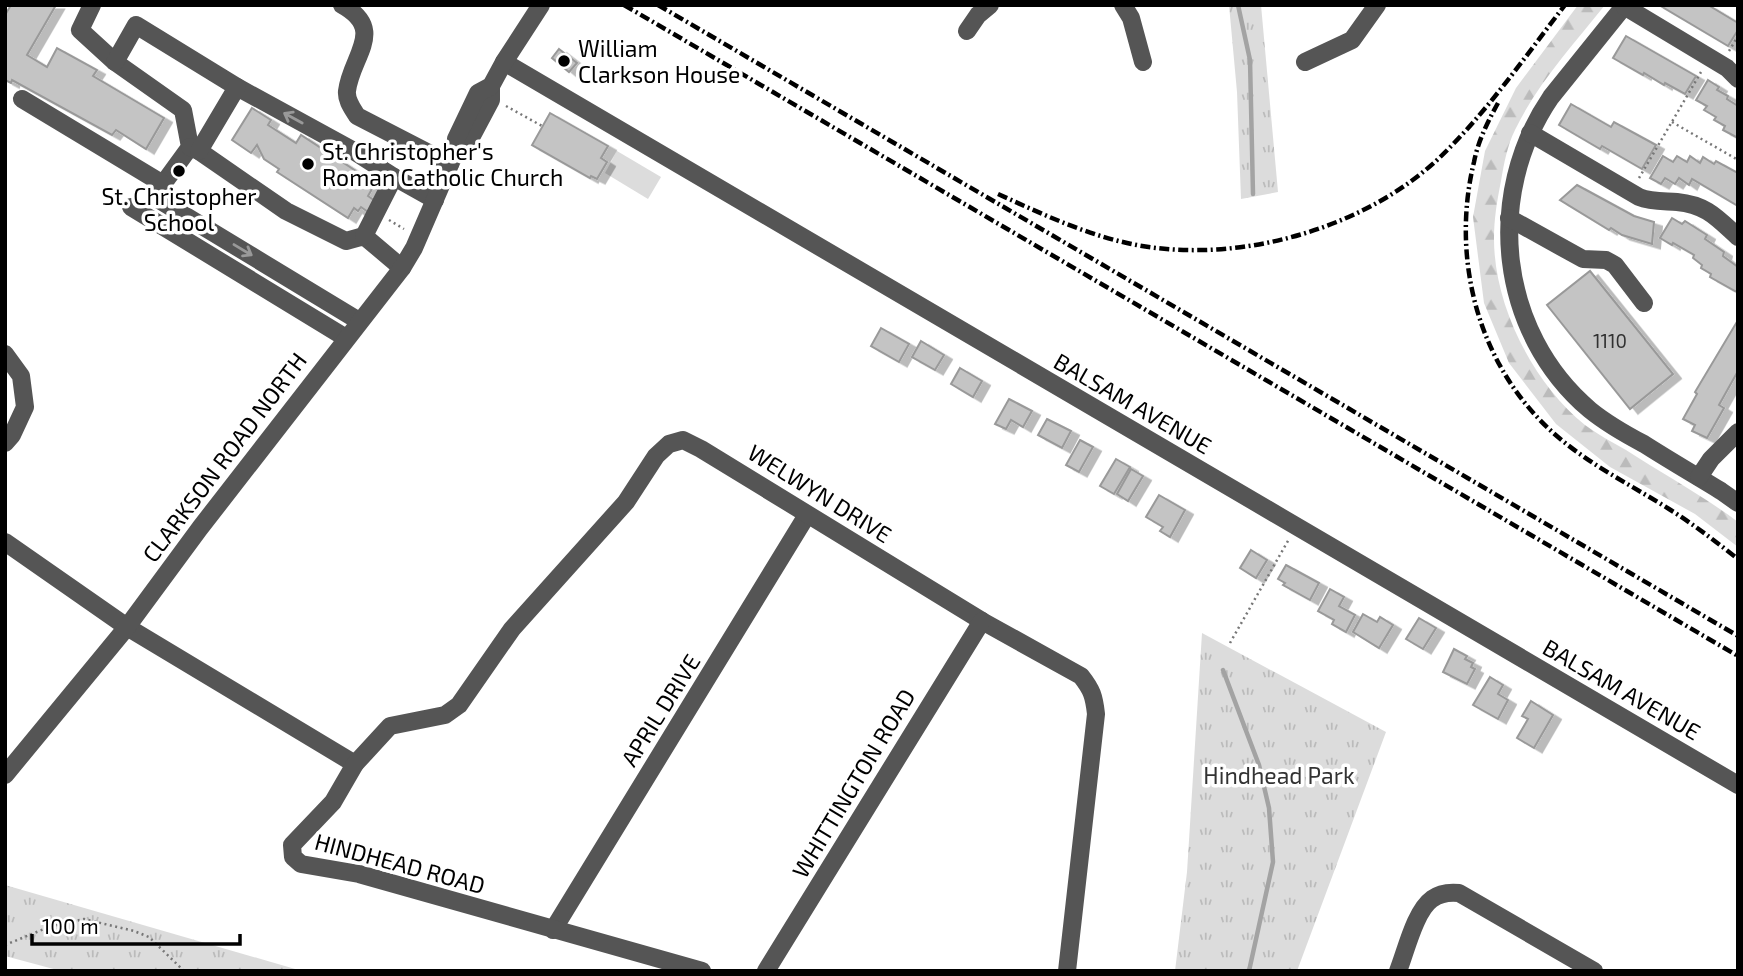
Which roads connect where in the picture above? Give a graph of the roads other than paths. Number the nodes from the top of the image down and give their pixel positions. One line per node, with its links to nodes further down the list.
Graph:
1 (92, 5): 9 (street)
2 (342, 5): 18 (street)
3 (541, 5): 10 (street, CLARKSON ROAD NORTH)
4 (990, 5): 8 (street)
5 (1124, 5): 11 (street)
6 (1377, 5): 12 (street)
7 (1625, 6): 13 (street); 16 (street)
8 (967, 31)
9 (115, 62): 14 (street); 17 (street)
10 (504, 62): 18 (street, CLARKSON ROAD NORTH); 41 (street, BALSAM AVENUE)
11 (1143, 62)
12 (1305, 62)
13 (1738, 79)
14 (237, 87): 17 (street); 19 (street, one-way to 14)
15 (22, 99): 20 (street)
16 (1530, 133): 23 (street); 25 (street)
17 (195, 149): 20 (street); 24 (street)
18 (453, 158): 21 (street, CLARKSON ROAD NORTH)
19 (394, 177): 21 (street); 24 (street)
20 (163, 184): 28 (street, one-way to 28)
21 (435, 200): 26 (street, CLARKSON ROAD NORTH)
22 (131, 208): 29 (street)
23 (1509, 218): 27 (street); 33 (street)
24 (364, 236): 26 (street)
25 (1738, 237)
26 (402, 268): 28 (street, CLARKSON ROAD NORTH)
27 (1644, 303)
28 (359, 321): 29 (street, CLARKSON ROAD NORTH)
29 (346, 338): 38 (street, CLARKSON ROAD NORTH)
30 (5, 354): 32 (street)
31 (1738, 432): 33 (street)
32 (8, 436)
33 (1699, 477): 34 (street)
34 (1738, 503)
35 (807, 515): 37 (street, WELWYN DRIVE); 39 (street, WELWYN DRIVE); 42 (street, APRIL DRIVE)
36 (5, 542): 38 (street)
37 (982, 621): 44 (street, WHITTINGTON ROAD); 45 (street, WELWYN DRIVE)
38 (127, 626): 39 (street); 40 (street, CLARKSON ROAD NORTH)
39 (355, 764): 42 (street, HINDHEAD ROAD)
40 (5, 775)
41 (1738, 785)
42 (553, 930): 43 (street, HINDHEAD ROAD)
43 (702, 971)
44 (766, 971)
45 (1067, 971)
46 (1398, 971): 47 (street)
47 (1594, 971)

